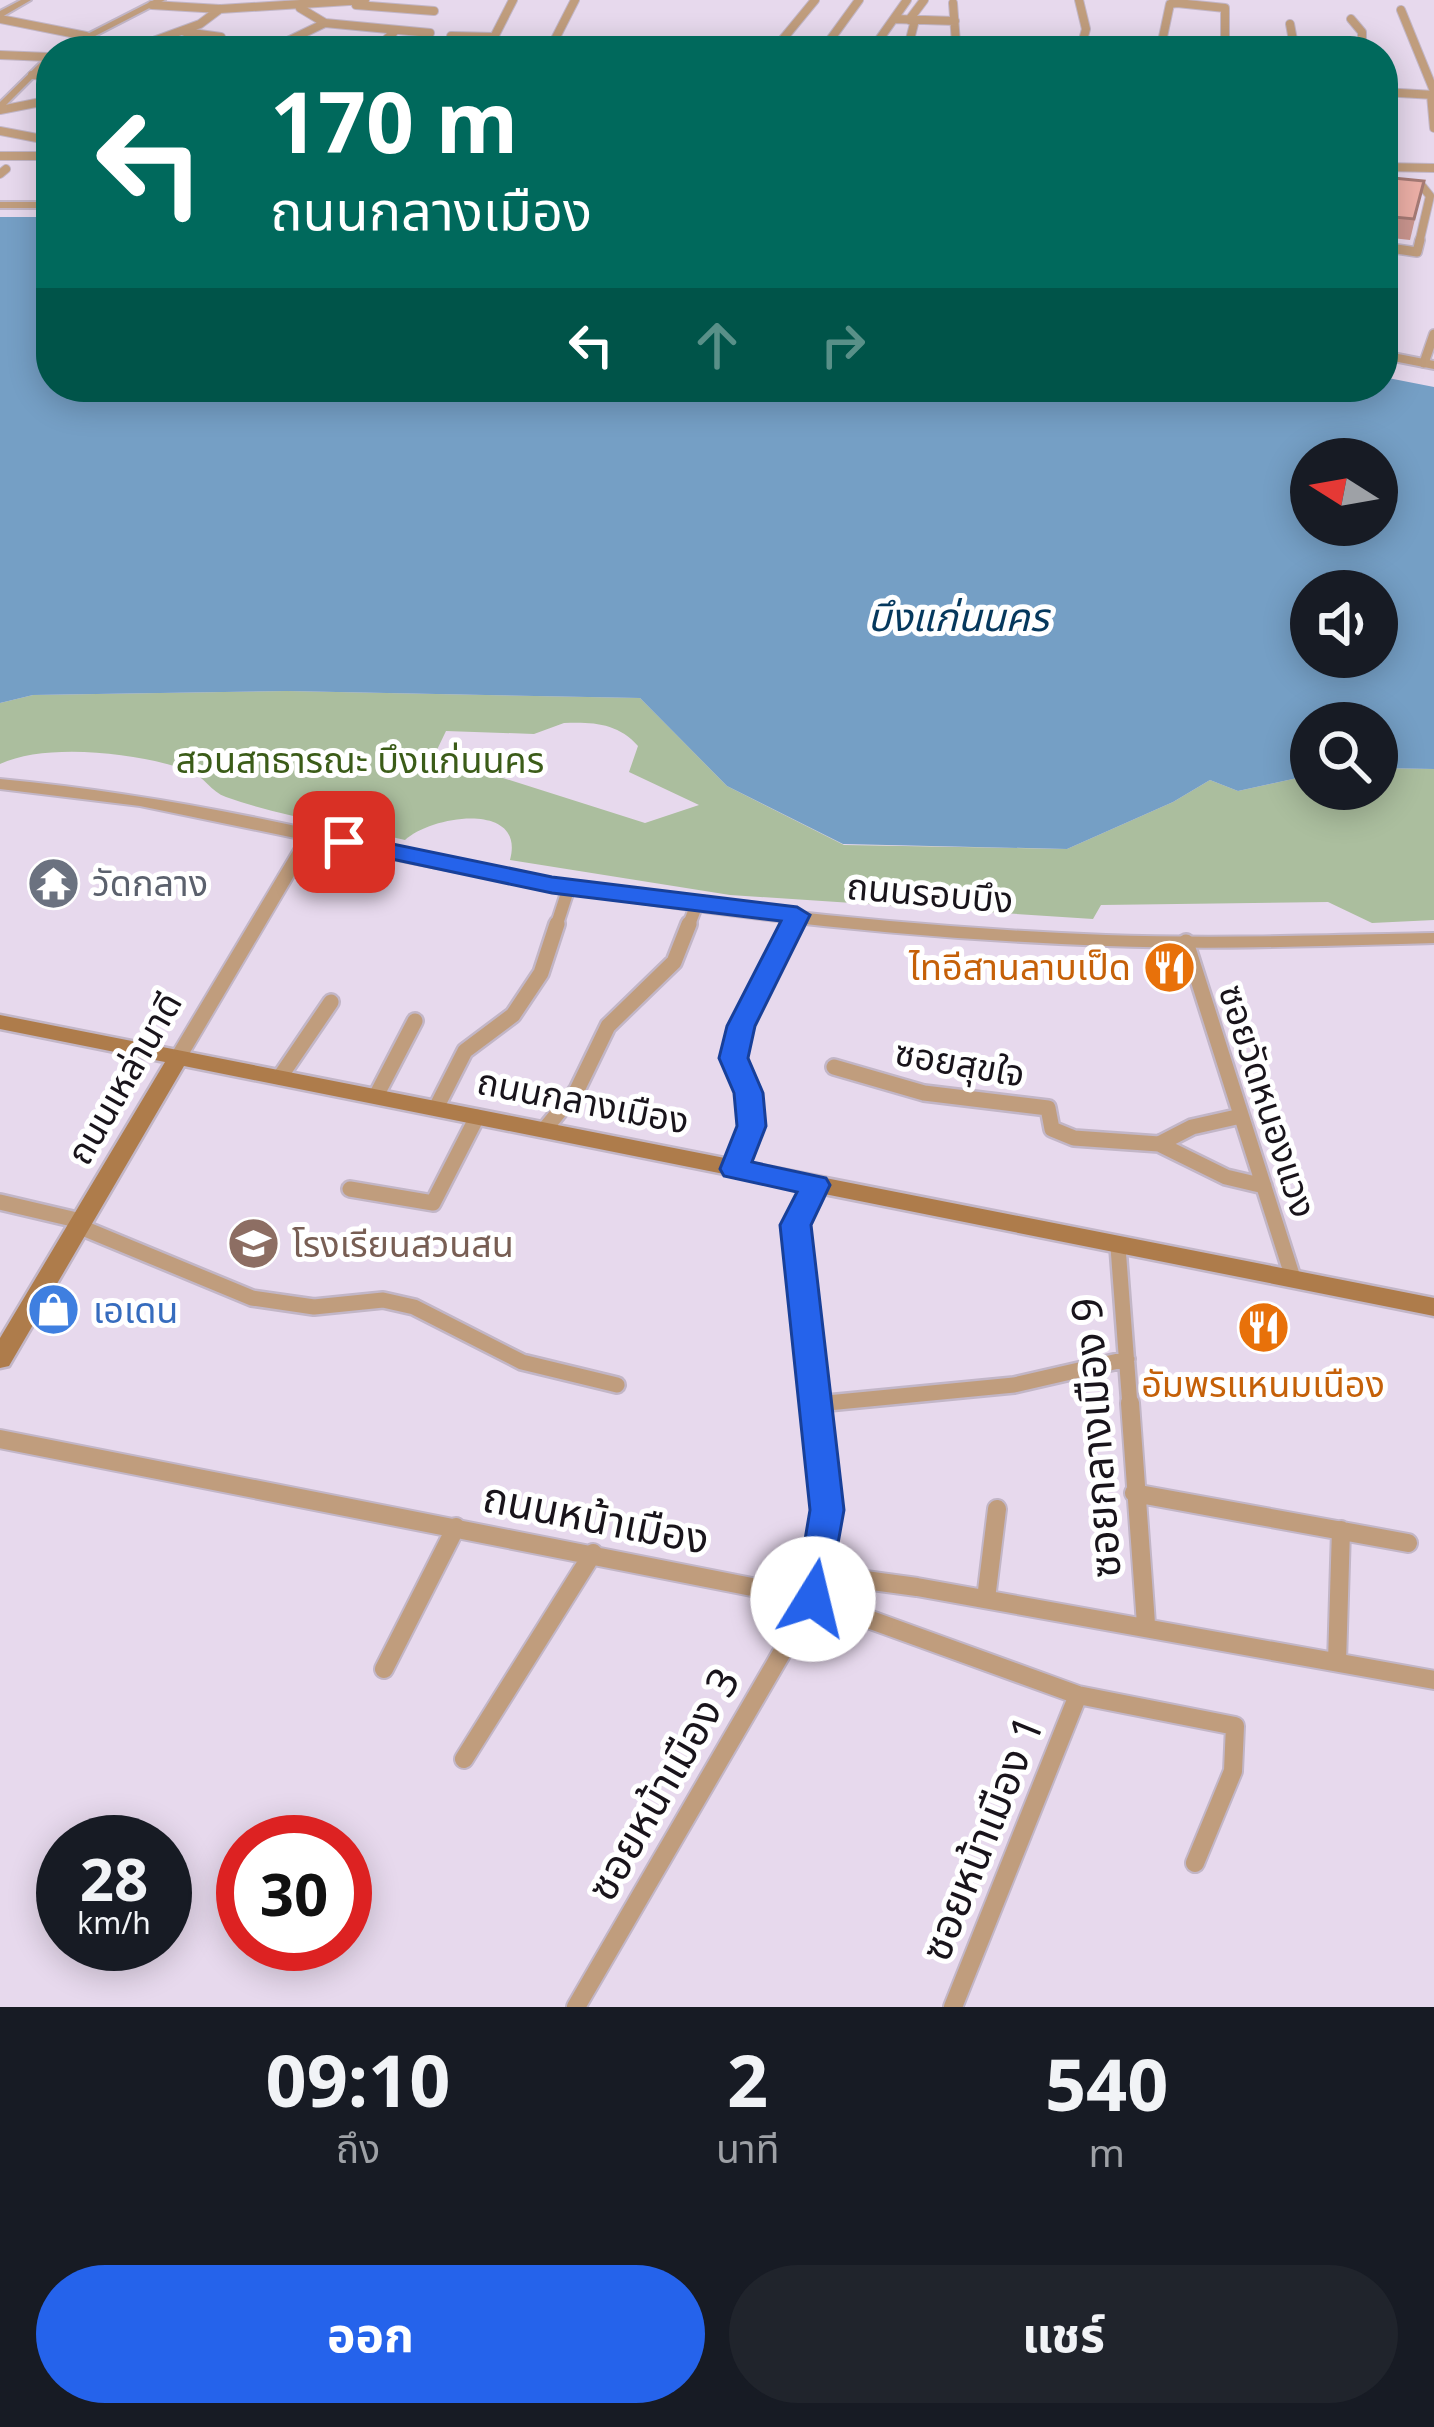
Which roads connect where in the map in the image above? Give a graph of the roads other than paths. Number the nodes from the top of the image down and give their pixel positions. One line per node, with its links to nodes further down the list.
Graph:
1 (27, 0): 17 (street)
2 (364, 0): 12 (street)
3 (513, 0): 33 (street)
4 (574, 0): 34 (street)
5 (815, 0): 35 (street)
6 (859, 0): 36 (street)
7 (907, 0): 18 (street)
8 (924, 0): 20 (street)
9 (1079, 0): 40 (street)
10 (156, 3): 14 (street); 28 (street)
11 (953, 3): 21 (street)
12 (339, 4): 13 (street); 16 (street)
13 (296, 6): 14 (street); 22 (street)
14 (220, 9): 25 (street)
15 (1401, 10): 51 (street)
16 (434, 11)
17 (0, 17): 27 (street)
18 (894, 19): 20 (street); 37 (street)
19 (1351, 19): 44 (street)
20 (912, 20): 21 (street); 38 (street)
21 (956, 21): 39 (street)
22 (325, 23): 24 (street); 31 (street)
23 (1290, 24): 43 (street)
24 (396, 30): 26 (street); 32 (street)
25 (178, 31): 29 (street); 30 (street)
26 (430, 33)
27 (83, 36)
28 (88, 36)
29 (165, 36)
30 (214, 36)
31 (299, 36)
32 (390, 36)
33 (495, 36)
34 (556, 36)
35 (785, 36)
36 (833, 36)
37 (882, 36)
38 (909, 36)
39 (956, 36)
40 (1085, 36)
41 (1163, 36): 42 (street)
42 (1225, 36)
43 (1292, 36)
44 (1362, 36)
45 (0, 55): 46 (street)
46 (36, 56)
47 (36, 71): 48 (street)
48 (32, 75): 49 (street); 53 (street)
49 (36, 75)
50 (1398, 93): 51 (street)
51 (1433, 94): 54 (street)
52 (36, 103): 53 (street)
53 (0, 109)
54 (1434, 128)
55 (0, 130): 56 (street)
56 (36, 139)
57 (36, 155): 58 (street)
58 (0, 156)
59 (1398, 167): 60 (street)
60 (1434, 168)
61 (1398, 183): 64 (street)
62 (0, 205): 63 (street)
63 (36, 206)
64 (1398, 249)
65 (1434, 334): 67 (street)
66 (1398, 358): 67 (street)
67 (1429, 364)
68 (0, 784): 69 (street, ถนนรอบบึง)
69 (311, 834): 70 (street, ถนนรอบบึง); 78 (street, ถนนเหล่านาดี)
70 (569, 887): 71 (street, ถนนรอบบึง); 82 (street)
71 (697, 904): 72 (street, ถนนรอบบึง); 85 (street)
72 (797, 915): 74 (street, ถนนรอบบึง); 87 (street)
73 (1434, 938): 74 (street, ถนนรอบบึง)
74 (1186, 942): 83 (street, ซอยวัดหนองแวง)
75 (331, 1002): 80 (street)
76 (415, 1021): 81 (street)
77 (0, 1022): 78 (main road, ถนนกลางเมือง)
78 (179, 1056): 80 (main road, ถนนกลางเมือง); 92 (main road, ถนนเหล่านาดี)
79 (834, 1067): 86 (street, ซอยสุขใจ)
80 (280, 1076): 81 (main road, ถนนกลางเมือง)
81 (376, 1096): 82 (main road, ถนนกลางเมือง)
82 (436, 1108): 84 (main road, ถนนกลางเมือง)
83 (1241, 1116): 86 (street); 89 (street, ซอยวัดหนองแวง)
84 (477, 1117): 85 (main road, ถนนกลางเมือง); 90 (street)
85 (544, 1130): 87 (main road, ถนนกลางเมือง)
86 (1159, 1144): 89 (street, ซอยสุขใจ)
87 (735, 1169): 88 (main road, ถนนกลางเมือง)
88 (815, 1185): 93 (main road, ถนนกลางเมือง); 99 (street)
89 (1264, 1186): 94 (street, ซอยวัดหนองแวง)
90 (350, 1189)
91 (0, 1202): 92 (street)
92 (80, 1224): 96 (main road, ถนนเหล่านาดี); 98 (street)
93 (1118, 1247): 94 (main road, ถนนกลางเมือง); 97 (street, ซอยกลางเมือง 9)
94 (1293, 1278): 95 (main road, ถนนกลางเมือง)
95 (1434, 1307)
96 (0, 1359)
97 (1127, 1360): 99 (street); 101 (street, ซอยกลางเมือง 9)
98 (617, 1384)
99 (817, 1404): 107 (street)
100 (0, 1439): 103 (street, ถนนหน้าเมือง)
101 (1134, 1492): 104 (street); 109 (street, ซอยกลางเมือง 9)
102 (998, 1509): 108 (street)
103 (456, 1527): 106 (street, ถนนหน้าเมือง); 111 (street)
104 (1341, 1530): 105 (street); 110 (street)
105 (1408, 1543)
106 (593, 1553): 107 (street, ถนนหน้าเมือง); 114 (street)
107 (813, 1599): 108 (street); 113 (street, ถนนหน้าเมือง); 116 (street, ซอยหน้าเมือง 3)
108 (986, 1599): 109 (street)
109 (1146, 1624): 110 (street)
110 (1337, 1662): 112 (street)
111 (384, 1669)
112 (1434, 1680)
113 (1078, 1695): 115 (street, ถนนหน้าเมือง); 117 (street, ซอยหน้าเมือง 1)
114 (464, 1759)
115 (1195, 1862)
116 (577, 2007)
117 (952, 2007)

